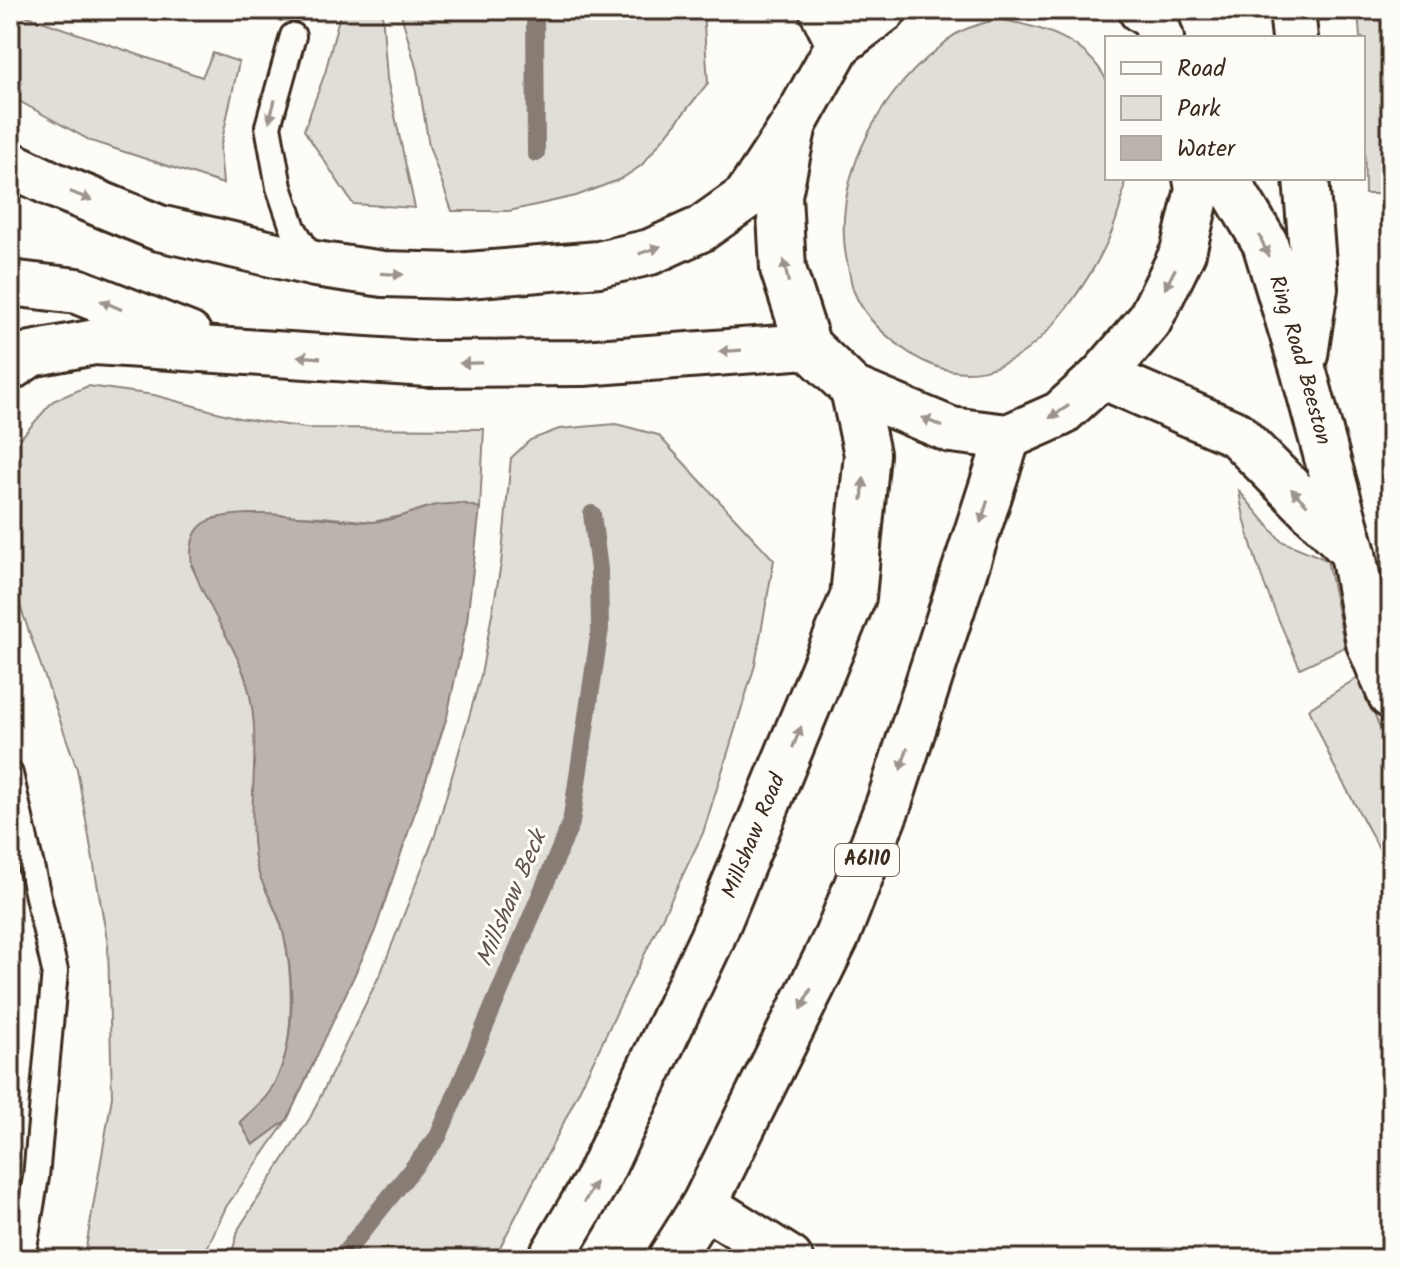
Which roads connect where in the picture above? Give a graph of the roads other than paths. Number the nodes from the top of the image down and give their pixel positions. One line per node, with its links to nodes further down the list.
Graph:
1 (884, 10): 3 (main road)
2 (1292, 10): 5 (main road)
3 (830, 27): 6 (main road)
4 (293, 36): 11 (lane, one-way to 11)
5 (1295, 36)
6 (794, 124): 11 (main road, one-way to 6); 13 (main road, one-way to 6)
7 (10, 164): 11 (main road, one-way to 11)
8 (1196, 180): 17 (main road, one-way to 17)
9 (1227, 180): 16 (main road, Ring Road Beeston, one-way to 16)
10 (1306, 180): 16 (main road)
11 (315, 264)
12 (10, 283): 14 (main road, one-way to 12)
13 (808, 346): 14 (main road, one-way to 14); 18 (main road)
14 (236, 352): 15 (main road)
15 (10, 368)
16 (1303, 369): 20 (main road, Ring Road Beeston)
17 (1102, 376): 19 (main road, one-way to 19); 20 (main road, one-way to 17)
18 (853, 389): 19 (main road, one-way to 18); 25 (main road, Millshaw Road, one-way to 18)
19 (1008, 437): 23 (main road, A6110, one-way to 23)
20 (1353, 553): 21 (main road, Ring Road Beeston)
21 (1391, 696)
22 (10, 774): 24 (lane)
23 (704, 1205): 26 (main road, A6110); 27 (main road)
24 (22, 1259)
25 (550, 1259)
26 (670, 1259)
27 (790, 1259)

